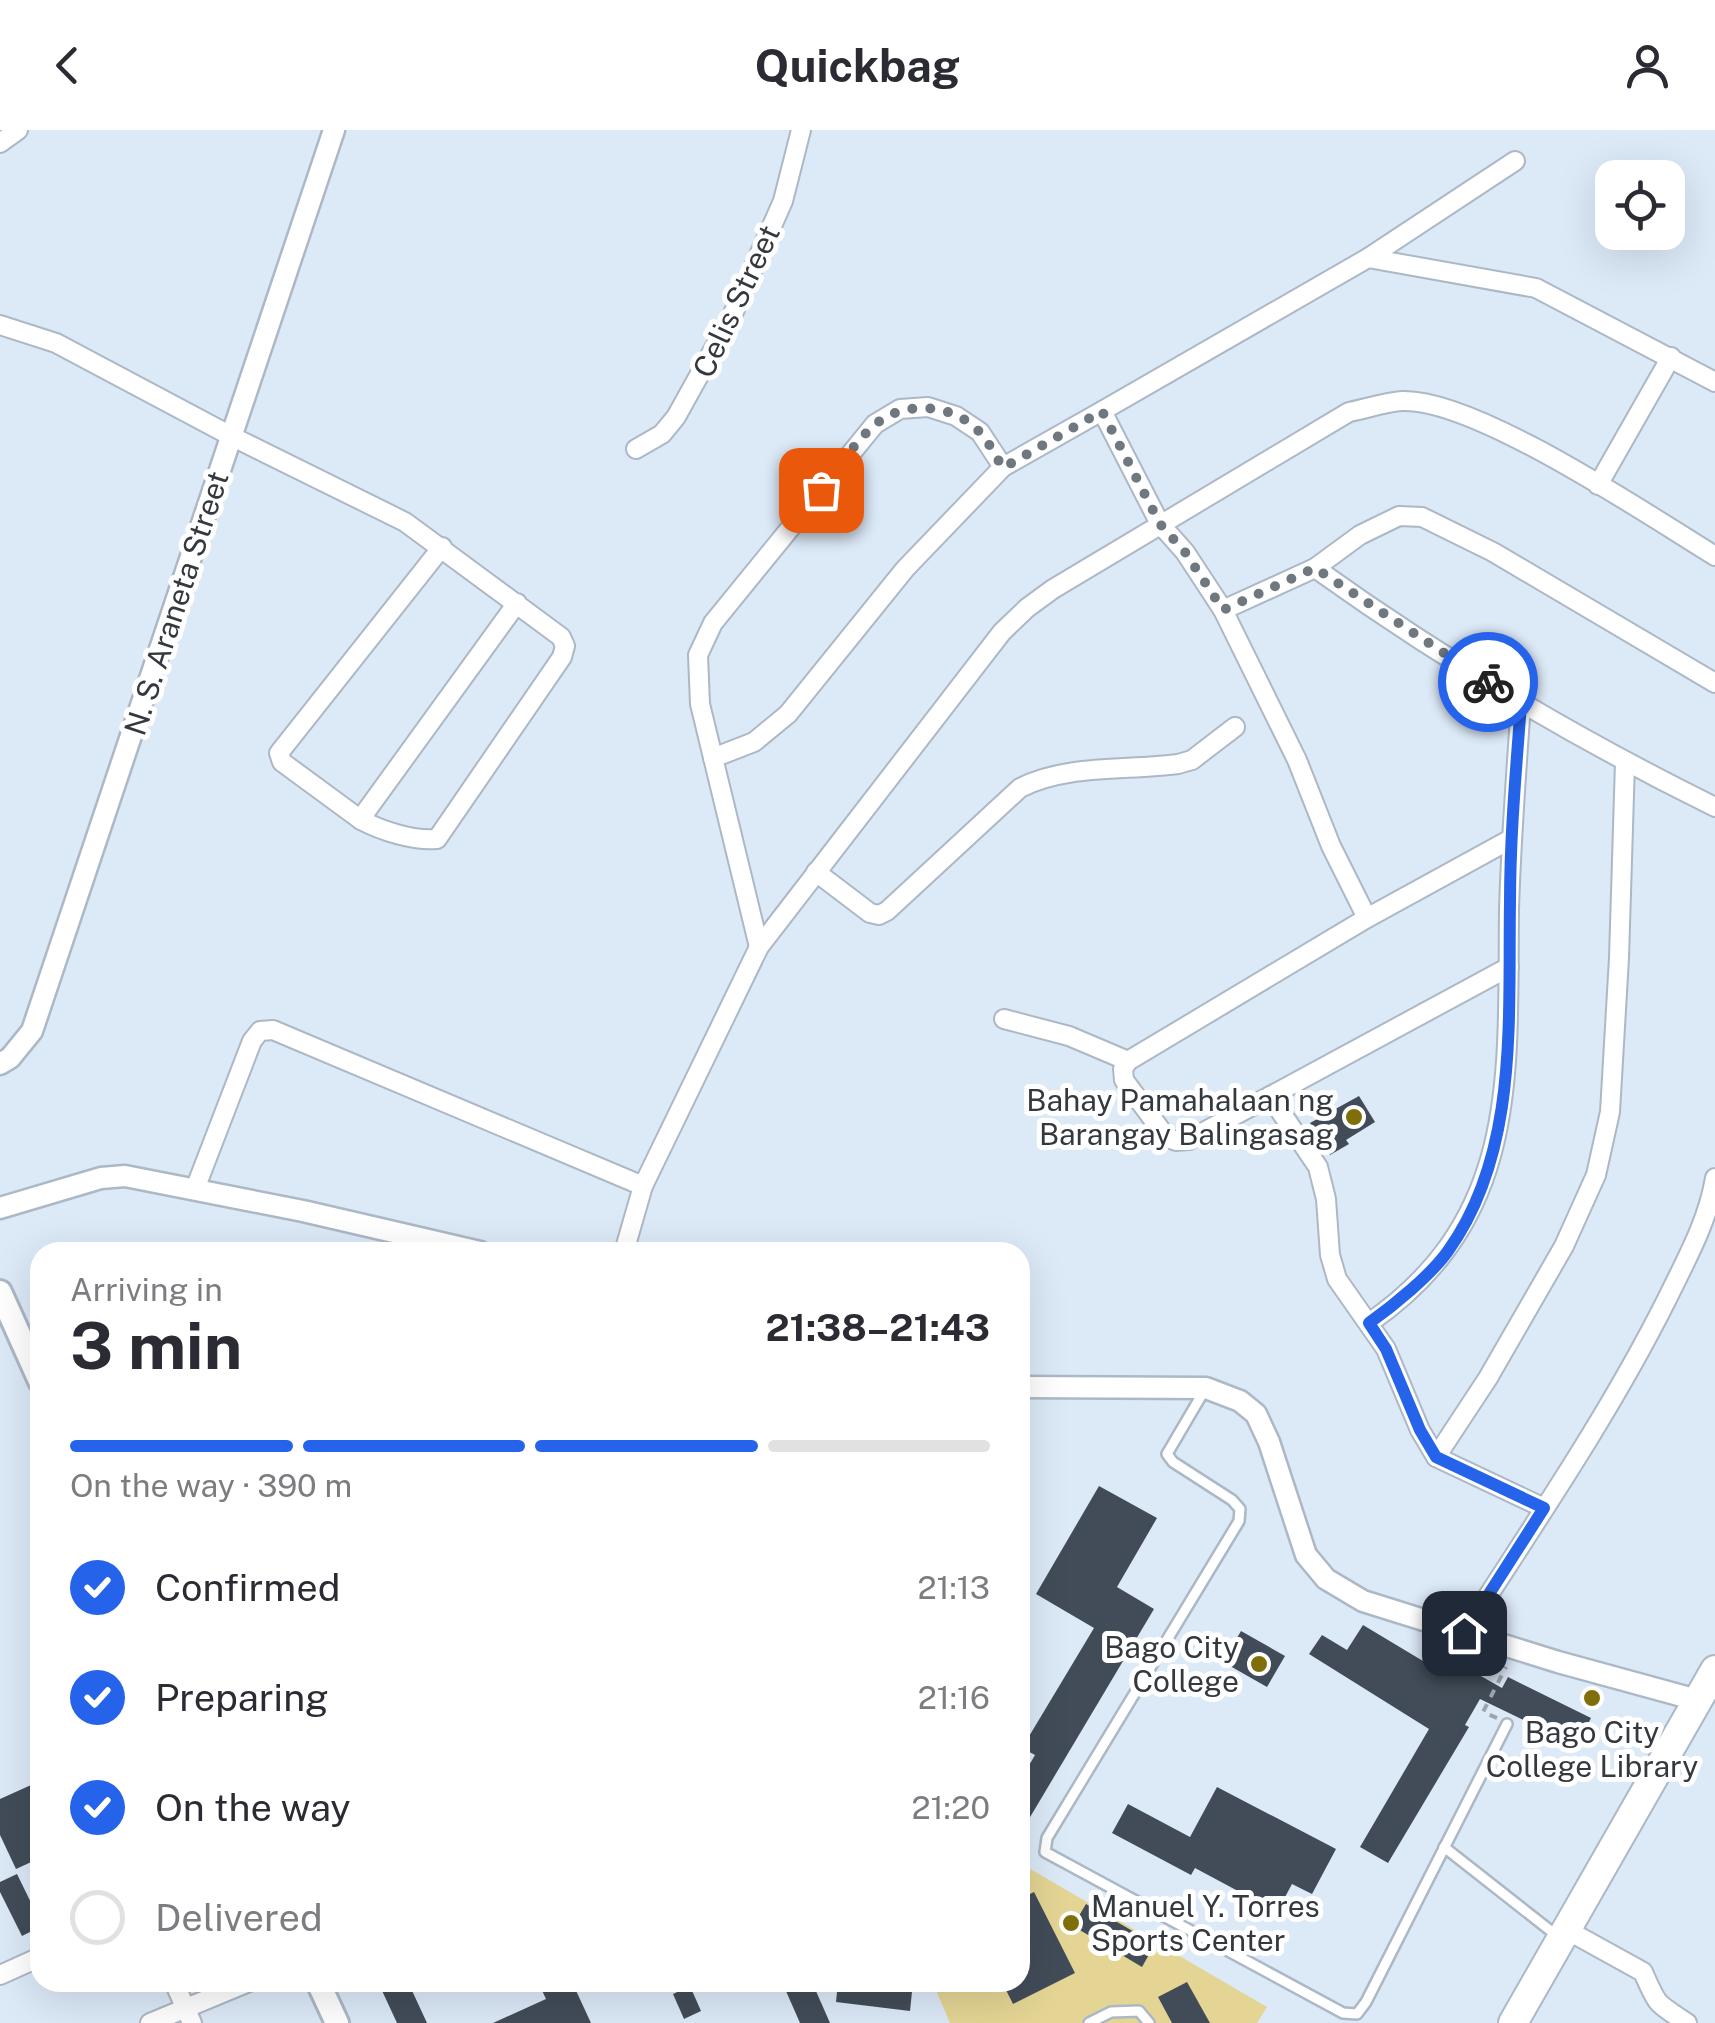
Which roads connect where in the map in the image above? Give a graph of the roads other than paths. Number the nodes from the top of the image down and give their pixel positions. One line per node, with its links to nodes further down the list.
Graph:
1 (18, 130): 4 (street)
2 (334, 130): 11 (street, N. S. Araneta Street)
3 (801, 130): 12 (street, Celis Street)
4 (0, 143)
5 (1514, 162): 6 (street)
6 (1368, 258): 8 (street); 10 (street)
7 (0, 325): 11 (street)
8 (1671, 357): 9 (street); 14 (street)
9 (1715, 382)
10 (1102, 411): 13 (street); 15 (street)
11 (231, 436): 16 (street); 35 (street, N. S. Araneta Street)
12 (636, 449)
13 (1003, 468): 24 (street); 24 (street)
14 (1598, 485): 15 (street); 17 (street)
15 (1160, 524): 20 (street); 29 (street)
16 (442, 547): 19 (street); 27 (street)
17 (1715, 556)
18 (1315, 568): 20 (street); 21 (street); 22 (street)
19 (517, 604): 27 (street); 27 (street)
20 (1223, 610): 30 (street)
21 (1715, 683)
22 (1521, 704): 25 (street); 28 (street)
23 (1235, 727): 29 (street)
24 (714, 758): 31 (street)
25 (1624, 762): 26 (street); 48 (street)
26 (1715, 807)
27 (362, 820)
28 (1512, 840): 30 (street); 32 (street)
29 (816, 872): 31 (street)
30 (1367, 918): 34 (street)
31 (760, 947): 38 (street)
32 (1508, 967): 36 (street); 44 (street)
33 (1004, 1019): 34 (street)
34 (1128, 1062): 36 (street)
35 (0, 1064)
36 (1270, 1096): 44 (street)
37 (1715, 1178): 49 (street)
38 (643, 1186): 39 (street); 42 (street)
39 (195, 1190): 40 (street); 41 (street)
40 (0, 1208)
41 (437, 1242)
42 (627, 1242)
43 (0, 1292): 45 (main road)
44 (1369, 1323): 48 (street)
45 (30, 1358)
46 (1030, 1387): 47 (street)
47 (1206, 1388): 50 (street); 54 (lane)
48 (1436, 1457): 49 (street)
49 (1544, 1508): 50 (street)
50 (1464, 1633): 52 (street)
51 (1715, 1670): 52 (highway)
52 (1706, 1700): 55 (highway)
53 (1507, 1724): 54 (lane)
54 (1444, 1848): 55 (lane)
55 (1564, 1935): 66 (highway); 67 (street)
56 (30, 1961): 57 (street)
57 (0, 1974)
58 (179, 1992): 61 (street)
59 (231, 1992): 61 (street)
60 (323, 1992): 63 (main road)
61 (189, 2015): 62 (street)
62 (150, 2023)
63 (337, 2023)
64 (1089, 2023): 65 (lane)
65 (1149, 2023)
66 (1513, 2023)
67 (1687, 2023)

